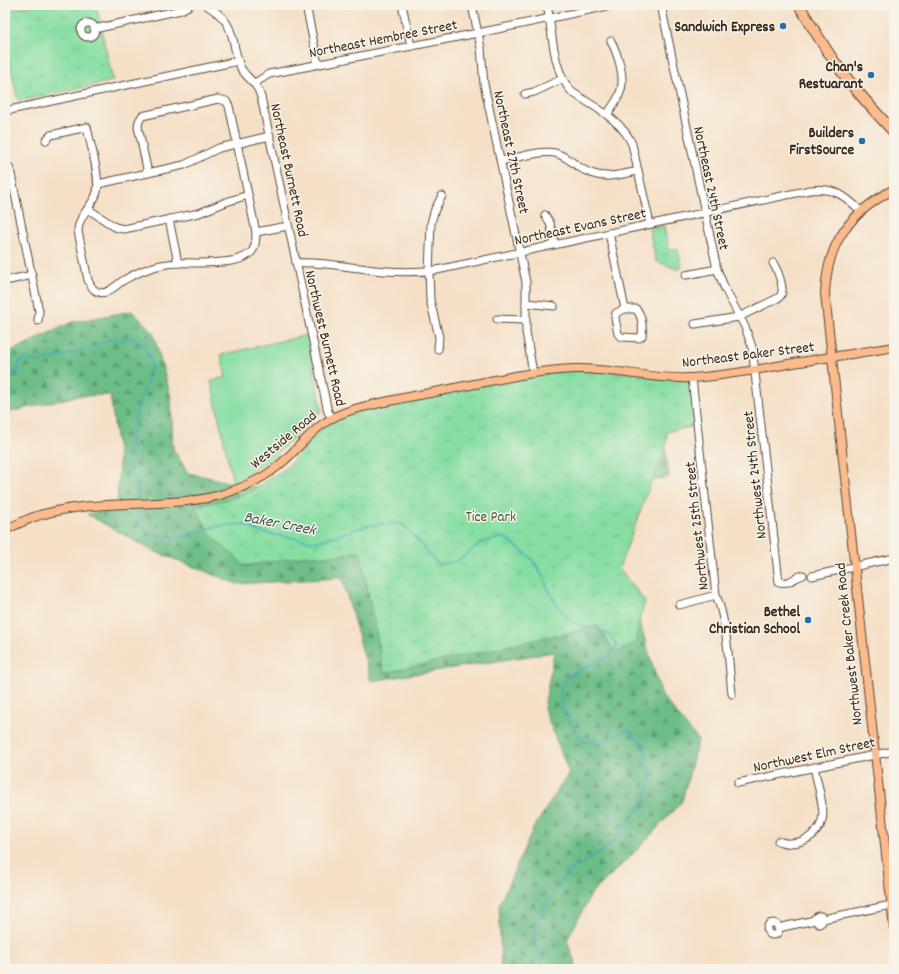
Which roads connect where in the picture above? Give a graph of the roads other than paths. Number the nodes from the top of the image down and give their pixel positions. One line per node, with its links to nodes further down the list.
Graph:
1 (190, 5): 11 (street)
2 (206, 5): 15 (street)
3 (308, 5): 16 (street)
4 (402, 5): 14 (street)
5 (472, 5): 12 (street, Northeast 27th Street)
6 (547, 5): 10 (street)
7 (608, 5): 10 (street, Northeast Hembree Street)
8 (661, 5): 36 (street, Northeast 24th Street)
9 (799, 5): 22 (highway)
10 (550, 18): 12 (street, Northeast Hembree Street); 17 (street)
11 (94, 29)
12 (478, 33): 14 (street, Northeast Hembree Street); 26 (street, Northeast 27th Street)
13 (611, 41): 21 (street)
14 (411, 46): 16 (street, Northeast Hembree Street)
15 (238, 61): 18 (street); 20 (street)
16 (318, 64): 18 (street, Northeast Hembree Street)
17 (562, 79): 19 (street); 21 (street)
18 (255, 83): 23 (street, Northeast Burnett Road)
19 (525, 94)
20 (5, 111)
21 (607, 115): 28 (street)
22 (894, 132)
23 (270, 136): 25 (street); 40 (street, Northeast Burnett Road)
24 (46, 140): 30 (street)
25 (237, 143): 29 (street); 29 (street); 32 (street)
26 (501, 161): 28 (street); 44 (street, Northeast 27th Street)
27 (7, 167): 50 (street)
28 (638, 171): 39 (street)
29 (148, 173): 30 (street)
30 (98, 184): 34 (street)
31 (894, 189): 35 (main road, Northwest Baker Creek Road)
32 (248, 195): 38 (street); 41 (street)
33 (442, 196): 49 (street)
34 (88, 209): 38 (street); 45 (street)
35 (860, 211): 36 (street, Northeast Evans Street); 63 (main road, Northwest Baker Creek Road)
36 (704, 212): 39 (street, Northeast Evans Street); 48 (street, Northeast 24th Street)
37 (545, 214): 43 (street)
38 (169, 220): 45 (street)
39 (650, 224): 42 (street, Northeast Evans Street)
40 (288, 226): 41 (street); 46 (street, Northeast Burnett Road)
41 (256, 232): 45 (street)
42 (609, 233): 43 (street, Northeast Evans Street); 55 (street)
43 (555, 244): 44 (street, Northeast Evans Street)
44 (520, 252): 49 (street, Northeast Evans Street); 53 (street, Northeast 27th Street)
45 (178, 263)
46 (296, 263): 49 (street, Northeast Evans Street); 67 (street, Northwest Burnett Road)
47 (773, 263): 56 (street)
48 (717, 269): 51 (street); 56 (street, Northeast 24th Street)
49 (429, 271): 62 (street)
50 (32, 275): 52 (street); 59 (street)
51 (686, 275)
52 (5, 281)
53 (526, 303): 54 (street); 58 (street, Northeast 27th Street)
54 (554, 306)
55 (625, 309): 55 (street)
56 (739, 317): 60 (street); 64 (street, Northeast 24th Street)
57 (497, 319): 58 (street)
58 (525, 320): 65 (street, Northeast 27th Street)
59 (38, 321)
60 (695, 324)
61 (894, 347): 63 (main road, Northeast Baker Street)
62 (438, 349)
63 (831, 357): 64 (main road, Northeast Baker Street); 70 (main road, Northwest Baker Creek Road)
64 (755, 370): 66 (main road, Northeast Baker Street); 71 (street, Northwest 24th Street)
65 (533, 373): 66 (main road, Northeast Baker Street); 67 (main road, Westside Road)
66 (692, 378): 73 (street, Northwest 25th Street)
67 (332, 417): 68 (main road, Westside Road)
68 (5, 530)
69 (894, 558): 70 (street)
70 (854, 567): 72 (street); 77 (main road, Northwest Baker Creek Road)
71 (803, 575)
72 (812, 576)
73 (716, 595): 74 (street); 75 (street, Northwest 25th Street)
74 (679, 605)
75 (732, 694)
76 (894, 751): 77 (street, Northwest Elm Street)
77 (875, 755): 78 (street, Northwest Elm Street); 81 (main road, Northwest Baker Creek Road)
78 (814, 767): 79 (street, Northwest Elm Street); 80 (street)
79 (738, 783)
80 (778, 840)
81 (891, 905): 82 (street); 83 (main road, Northwest Baker Creek Road)
82 (778, 928)
83 (894, 928)

